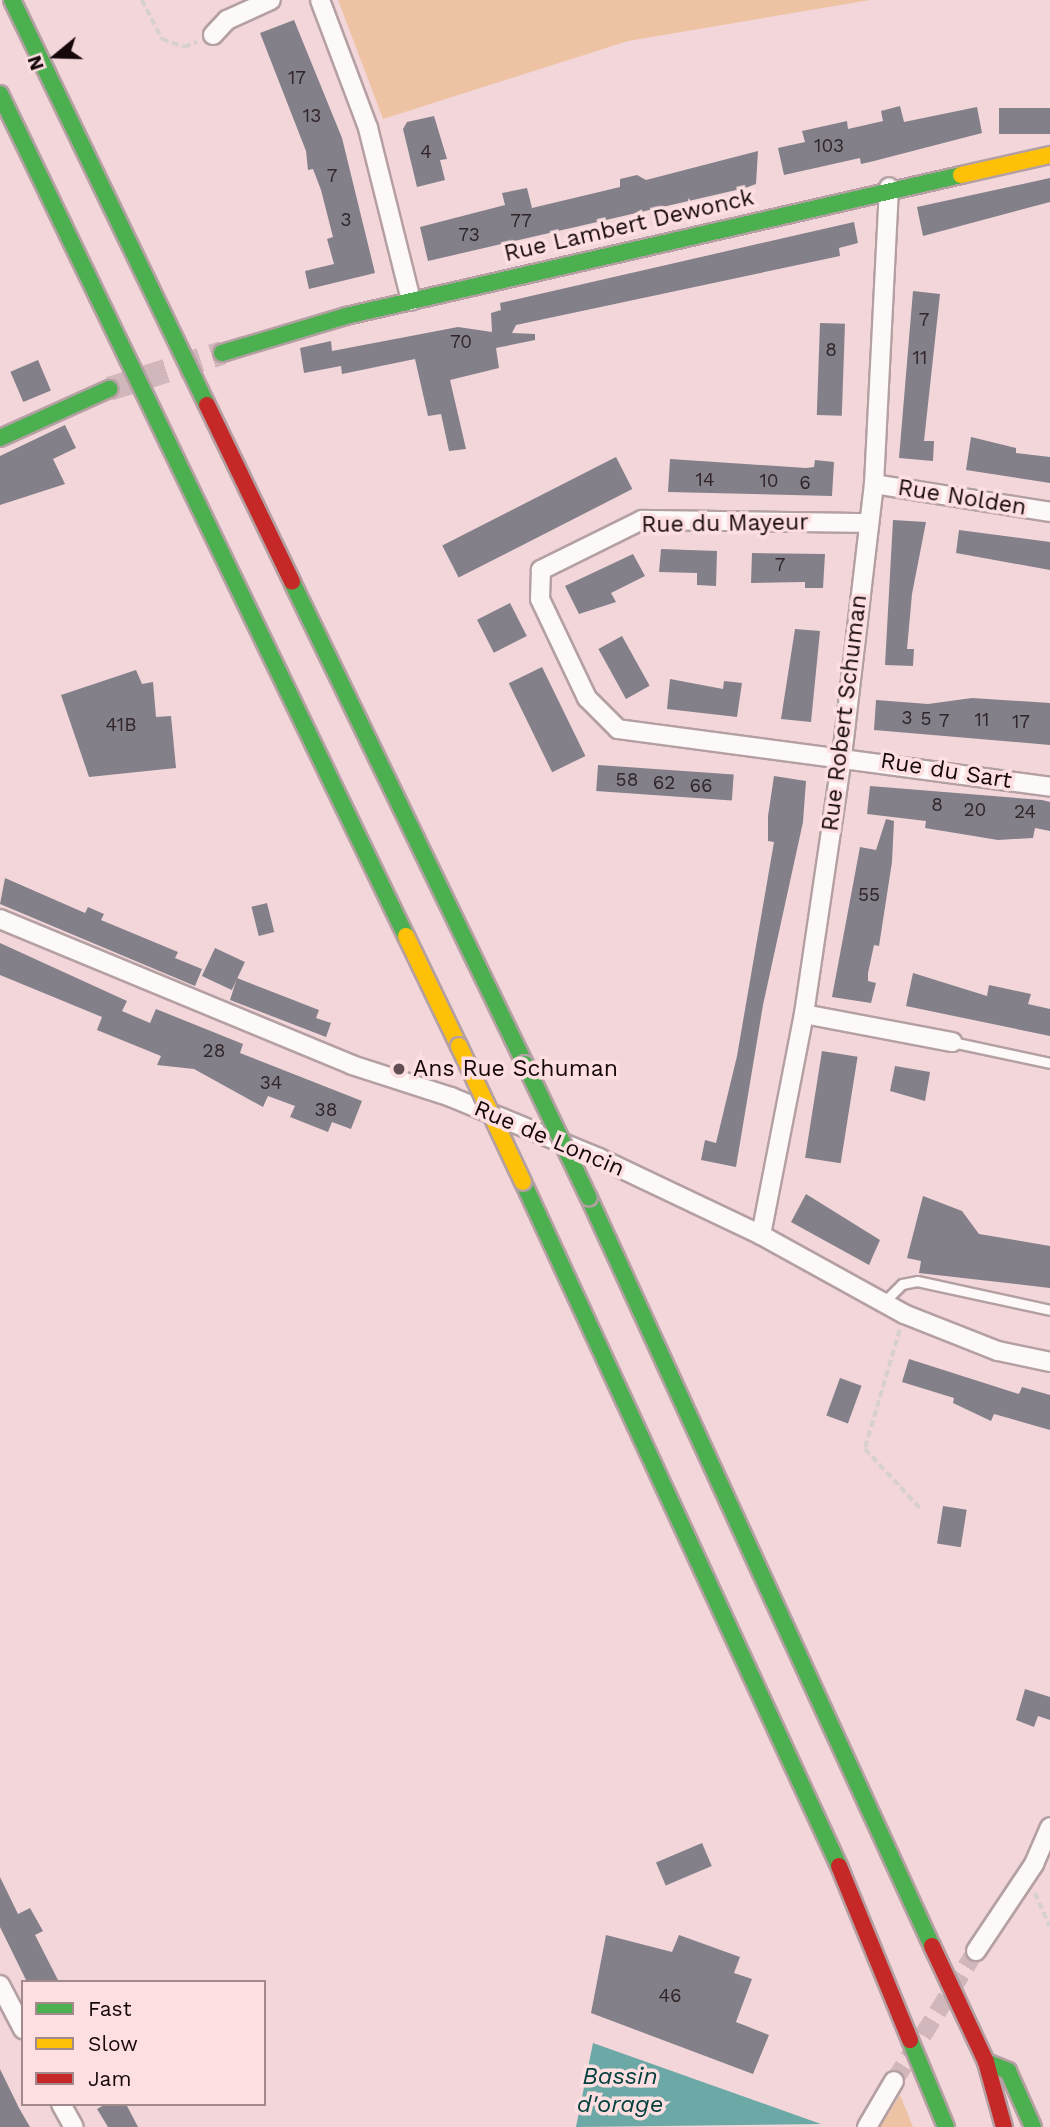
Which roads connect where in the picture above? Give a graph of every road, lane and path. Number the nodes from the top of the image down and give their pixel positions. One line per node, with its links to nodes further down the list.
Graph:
1 (12, 0): 34 (main road, bridge)
2 (142, 0): 5 (path)
3 (271, 0): 5 (street)
4 (320, 0): 9 (street)
5 (213, 36)
6 (0, 94): 39 (main road, bridge)
7 (1050, 155): 8 (main road, Rue Lambert Dewonck)
8 (889, 187): 9 (main road, Rue Lambert Dewonck); 13 (street, Rue Robert Schuman)
9 (411, 301): 10 (main road, Rue Lambert Dewonck)
10 (222, 353)
11 (109, 389): 12 (main road)
12 (0, 438)
13 (874, 484): 14 (street, Rue Nolden); 15 (street, Rue Robert Schuman)
14 (1050, 512)
15 (866, 523): 16 (street, Rue Robert Schuman); 16 (street, Rue du Mayeur)
16 (842, 756): 17 (street, Rue du Sart); 19 (street, Rue Robert Schuman)
17 (1050, 787)
18 (0, 919): 22 (street, Rue de Loncin)
19 (804, 1014): 20 (street); 22 (street, Rue Robert Schuman)
20 (952, 1042): 21 (lane)
21 (1050, 1063)
22 (761, 1235): 23 (street, Rue de Loncin)
23 (883, 1303): 24 (lane); 25 (street, Rue de Loncin)
24 (1050, 1310)
25 (904, 1314): 26 (street, Rue de Loncin); 27 (path)
26 (1050, 1362)
27 (920, 1508)
28 (1050, 1827): 29 (street)
29 (1026, 1875): 30 (path); 31 (street)
30 (1050, 1926)
31 (976, 1951)
32 (0, 1985): 33 (street)
33 (21, 2025)
34 (986, 2062): 40 (main road); 41 (main road)
35 (894, 2081): 38 (street)
36 (62, 2106): 37 (street)
37 (74, 2127)
38 (867, 2127)
39 (946, 2127)
40 (1004, 2127)
41 (1034, 2127)

